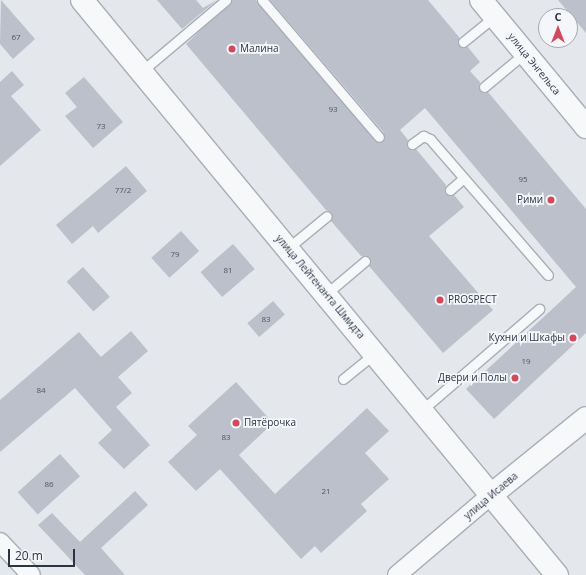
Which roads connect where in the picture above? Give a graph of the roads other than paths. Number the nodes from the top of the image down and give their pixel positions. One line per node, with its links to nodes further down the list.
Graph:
1 (82, 0): 7 (street, улица Лейтенанта Шмидта)
2 (226, 0): 7 (lane)
3 (262, 0): 10 (lane)
4 (488, 8): 5 (lane); 6 (street, улица Энгельса)
5 (463, 42)
6 (525, 53): 8 (lane); 9 (street, улица Энгельса)
7 (142, 72): 15 (street, улица Лейтенанта Шмидта)
8 (484, 87)
9 (586, 127)
10 (379, 137)
11 (412, 144): 12 (lane)
12 (464, 178): 13 (lane); 17 (lane)
13 (450, 190)
14 (327, 216): 15 (lane)
15 (288, 248): 18 (street, улица Лейтенанта Шмидта)
16 (365, 261): 18 (lane)
17 (548, 275)
18 (326, 294): 20 (street, улица Лейтенанта Шмидта)
19 (539, 309): 22 (lane)
20 (375, 353): 21 (lane); 22 (street, улица Лейтенанта Шмидта)
21 (343, 379)
22 (422, 410): 24 (street, улица Лейтенанта Шмидта)
23 (586, 418): 24 (street, улица Исаева)
24 (491, 495): 27 (street, улица Исаева); 28 (street, улица Лейтенанта Шмидта)
25 (0, 542): 26 (street)
26 (31, 575)
27 (397, 575)
28 (557, 575)

